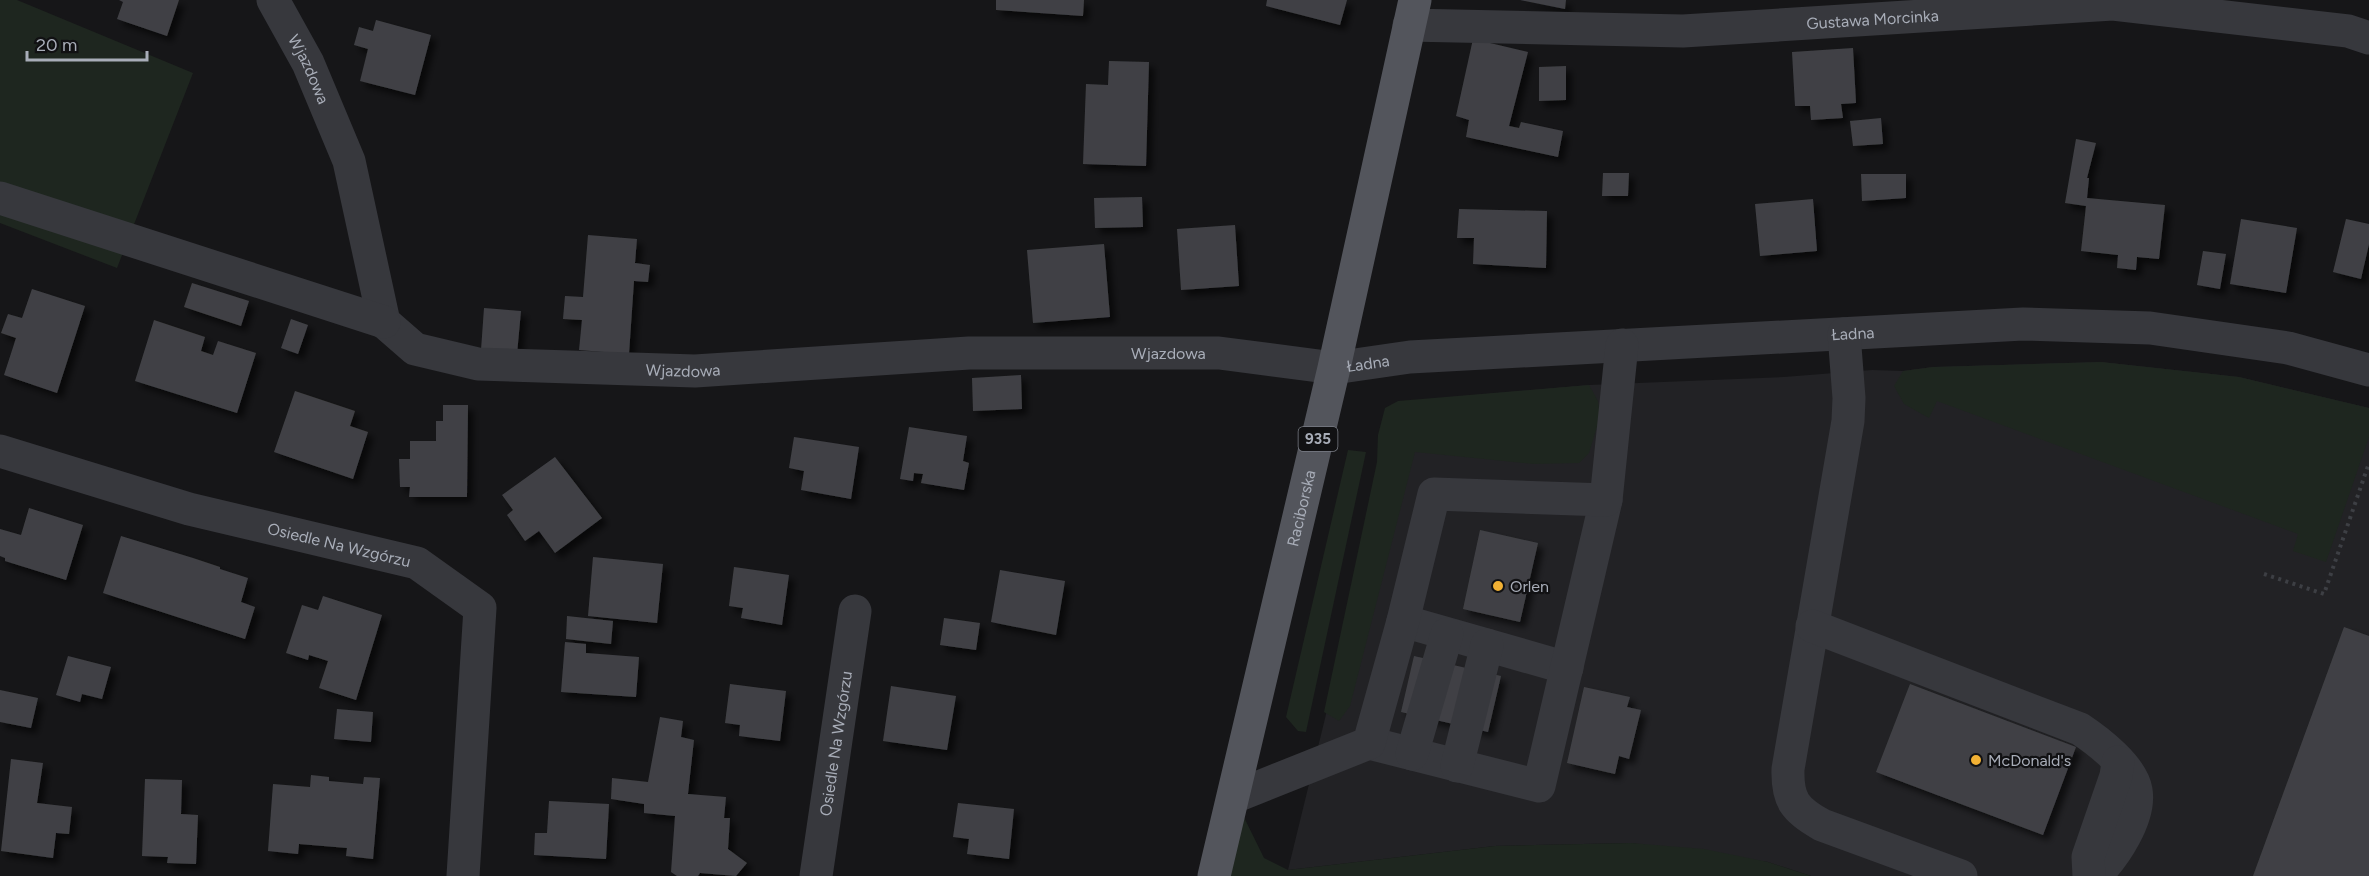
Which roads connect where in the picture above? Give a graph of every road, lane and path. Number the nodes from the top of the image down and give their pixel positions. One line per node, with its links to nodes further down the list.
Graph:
1 (273, 0): 5 (street, Wjazdowa)
2 (1412, 12): 3 (street, Gustawa Morcinka); 8 (main road, Raciborska / 935)
3 (2369, 38)
4 (0, 198): 5 (street)
5 (384, 322): 8 (street, Wjazdowa)
6 (1844, 334): 7 (street, Ładna); 9 (street, Ładna); 16 (street)
7 (1622, 345): 8 (street, Ładna); 12 (street)
8 (1334, 368): 24 (main road, Raciborska / 935)
9 (2369, 370)
10 (0, 451): 25 (street, Osiedle Na Wzgórzu)
11 (2369, 463): 13 (path)
12 (1606, 500): 15 (street); 19 (street)
13 (2264, 574)
14 (855, 611): 26 (street, Osiedle Na Wzgórzu)
15 (1403, 621): 17 (street); 20 (street)
16 (1812, 626): 22 (street); 28 (street)
17 (1447, 634): 18 (street); 21 (street)
18 (1487, 645): 19 (street); 23 (street)
19 (1567, 668): 23 (street)
20 (1369, 743): 21 (street); 24 (street)
21 (1412, 754): 23 (street)
22 (2118, 762): 29 (street); 30 (street)
23 (1457, 766)
24 (1234, 797): 27 (main road, Raciborska / 935)
25 (463, 876)
26 (816, 876)
27 (1214, 876)
28 (1961, 876)
29 (2089, 876)
30 (2095, 876)

